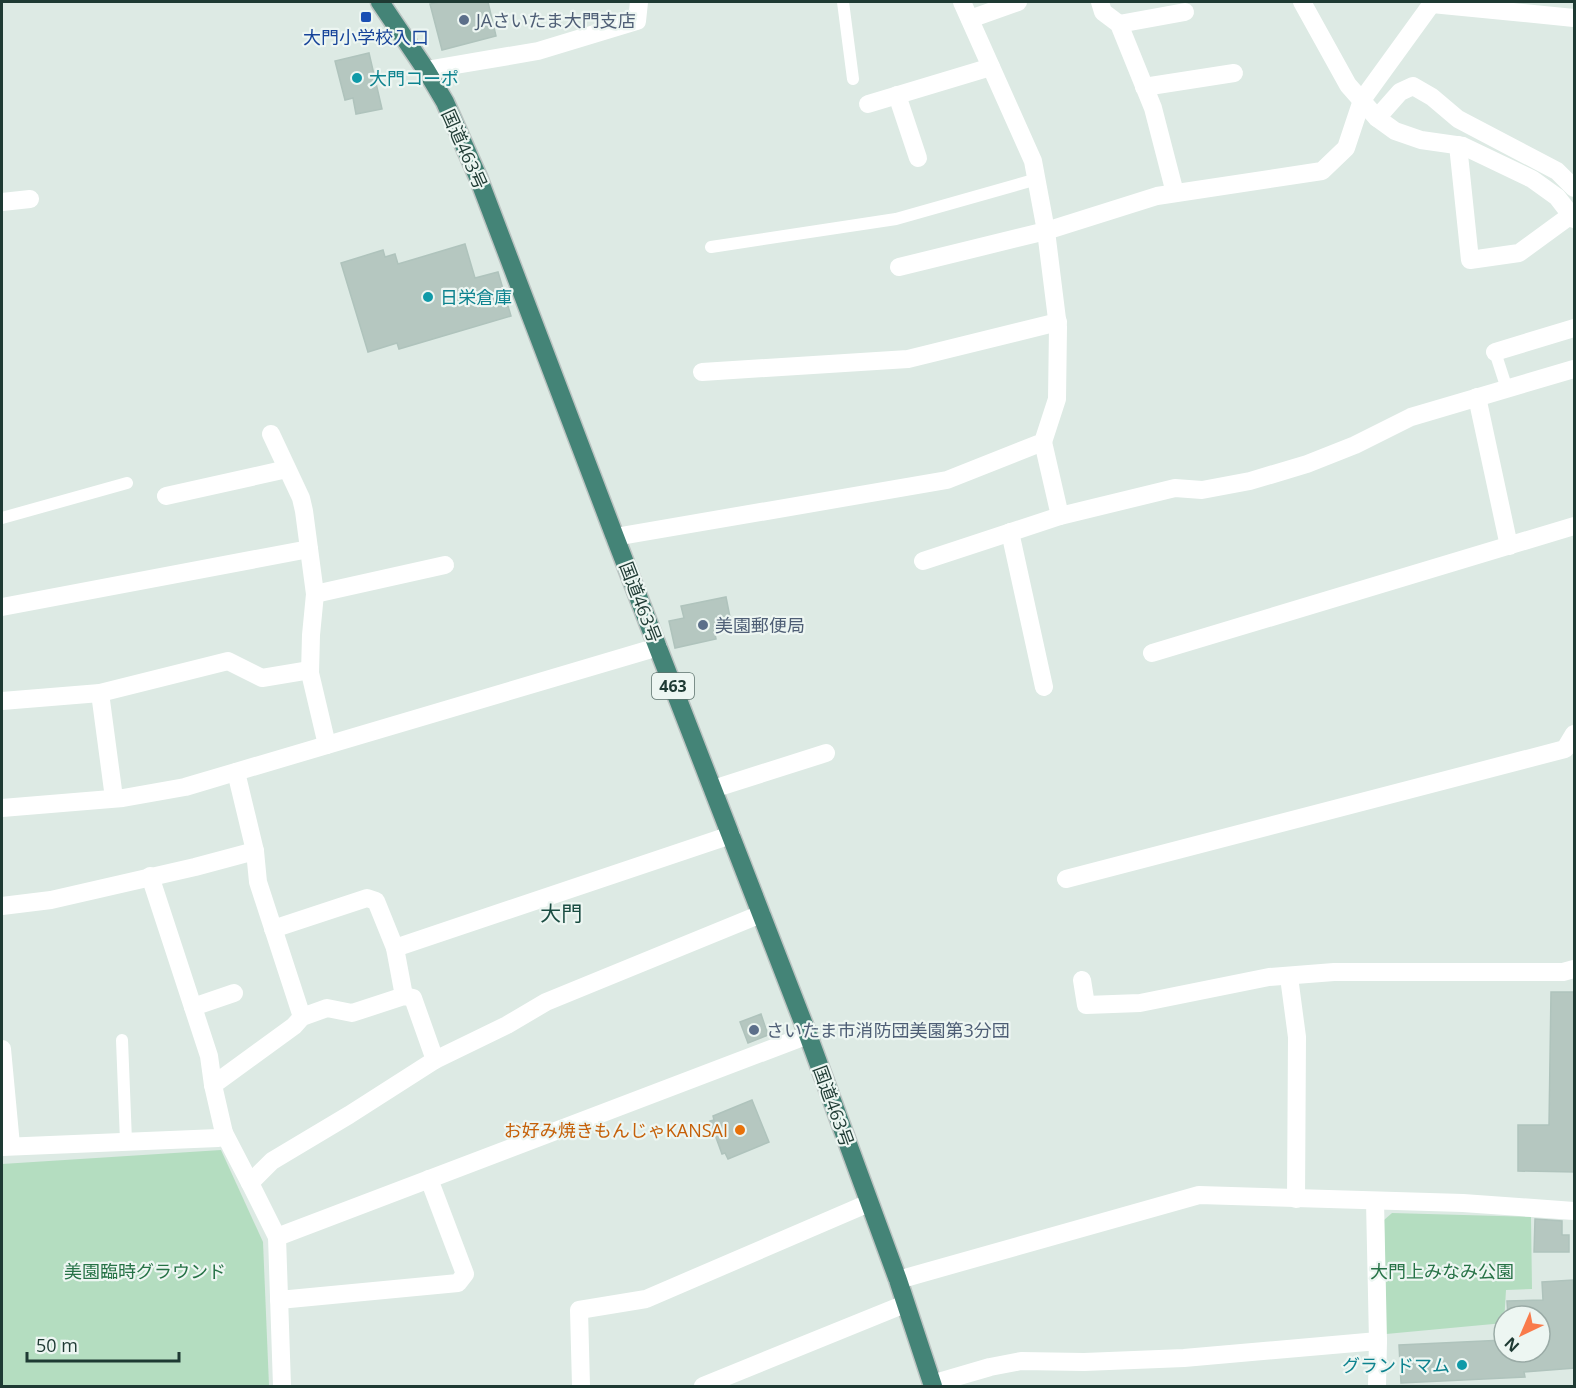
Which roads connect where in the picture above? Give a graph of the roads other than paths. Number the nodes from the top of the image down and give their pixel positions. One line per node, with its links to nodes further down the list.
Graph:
1 (380, 2): 14 (highway, 国道463号 / 463)
2 (639, 2): 14 (street)
3 (843, 2): 16 (lane)
4 (962, 2): 11 (street)
5 (1018, 2): 11 (street)
6 (1100, 2): 12 (street)
7 (1302, 2): 19 (street)
8 (1432, 3): 10 (street); 19 (street)
9 (1185, 12): 12 (street)
10 (1575, 18)
11 (970, 19): 13 (street)
12 (1119, 24): 17 (street)
13 (991, 67): 18 (street); 24 (street)
14 (426, 70): 49 (highway, 国道463号 / 463)
15 (1234, 73): 17 (street)
16 (853, 79)
17 (1144, 87): 26 (street)
18 (897, 95): 20 (street); 23 (street)
19 (1362, 100): 21 (street); 26 (street)
20 (868, 104)
21 (1377, 118): 22 (street); 25 (street)
22 (1458, 145): 29 (street); 29 (street)
23 (918, 158)
24 (1037, 179): 30 (street); 31 (lane)
25 (1575, 189)
26 (1175, 193): 30 (street)
27 (30, 199): 28 (street)
28 (2, 202)
29 (1573, 217)
30 (1046, 231): 32 (street); 33 (street)
31 (711, 247)
32 (899, 267)
33 (1058, 322): 37 (street); 41 (street)
34 (1575, 328): 35 (street)
35 (1495, 352): 38 (lane)
36 (1575, 369): 38 (street)
37 (702, 372)
38 (1507, 389): 39 (street)
39 (1477, 397): 45 (street); 50 (street)
40 (272, 434): 42 (street)
41 (1043, 442): 45 (street); 49 (street)
42 (287, 469): 44 (street); 51 (street)
43 (127, 483): 46 (lane)
44 (166, 496)
45 (1060, 516): 48 (street)
46 (2, 518)
47 (1575, 526): 50 (street)
48 (1010, 532): 52 (street); 59 (street)
49 (615, 537): 56 (highway, 国道463号 / 463)
50 (1509, 546): 57 (street)
51 (309, 549): 54 (street); 55 (street)
52 (923, 561)
53 (445, 565): 54 (street)
54 (315, 594): 58 (street)
55 (2, 607)
56 (658, 647): 63 (street); 66 (highway, 国道463号 / 463)
57 (1152, 653)
58 (310, 670): 60 (street); 63 (street)
59 (1044, 687)
60 (100, 693): 61 (street); 67 (street)
61 (2, 701)
62 (1575, 734): 72 (street)
63 (327, 745): 65 (street)
64 (826, 753): 66 (street)
65 (236, 772): 67 (street); 70 (street)
66 (713, 789): 69 (highway, 国道463号 / 463)
67 (114, 798): 68 (street)
68 (2, 808)
69 (731, 835): 74 (highway, 国道463号 / 463); 76 (street)
70 (255, 850): 71 (street); 75 (street)
71 (150, 876): 73 (street); 82 (street)
72 (1066, 879)
73 (2, 906)
74 (762, 914): 84 (highway, 国道463号 / 463); 87 (street)
75 (273, 929): 76 (street); 83 (street)
76 (395, 948): 81 (street)
77 (1575, 969): 78 (street)
78 (1289, 977): 79 (street); 94 (street)
79 (1082, 980)
80 (234, 993): 82 (street)
81 (404, 996): 83 (street); 87 (street)
82 (193, 1007): 88 (street)
83 (302, 1017): 88 (street)
84 (808, 1035): 92 (street); 96 (highway, 国道463号 / 463)
85 (122, 1040): 90 (lane)
86 (2, 1049): 91 (street)
87 (435, 1060): 93 (street)
88 (213, 1085): 89 (street)
89 (224, 1133): 90 (street); 93 (street)
90 (126, 1141): 91 (street)
91 (6, 1146)
92 (429, 1179): 98 (street); 100 (street)
93 (250, 1183): 98 (street)
94 (1296, 1199): 95 (street); 99 (street)
95 (1375, 1201): 97 (street); 102 (street)
96 (869, 1203): 99 (highway, 国道463号 / 463); 106 (street)
97 (1575, 1211)
98 (277, 1237): 100 (street)
99 (898, 1280): 101 (highway, 国道463号 / 463)
100 (279, 1300): 105 (street)
101 (905, 1304): 103 (street); 104 (highway, 国道463号 / 463)
102 (1378, 1341): 104 (street); 108 (street)
103 (722, 1383): 107 (street)
104 (933, 1385)
105 (282, 1386)
106 (581, 1386)
107 (703, 1386)
108 (1377, 1386)

